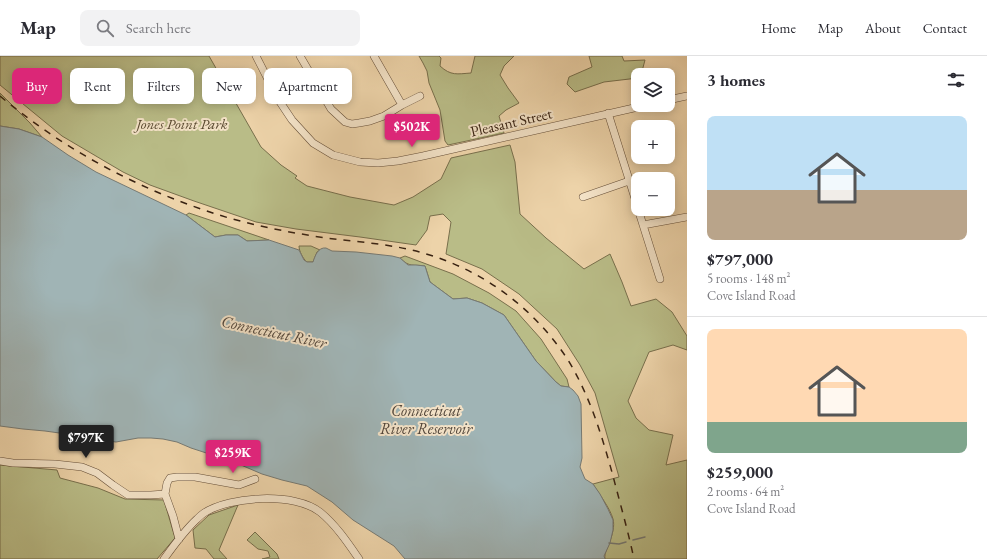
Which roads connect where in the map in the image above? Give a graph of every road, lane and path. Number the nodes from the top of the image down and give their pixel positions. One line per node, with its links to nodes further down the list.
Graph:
1 (256, 56): 9 (street, Pleasant Street)
2 (300, 56): 7 (street)
3 (374, 56): 7 (street)
4 (420, 96): 7 (street)
5 (687, 96): 6 (street)
6 (675, 99)
7 (402, 104)
8 (631, 109): 9 (street, Pleasant Street)
9 (608, 114): 10 (street)
10 (629, 180): 11 (street); 12 (street)
11 (631, 186)
12 (583, 197)
13 (640, 216): 15 (street)
14 (687, 217): 15 (street)
15 (643, 225): 16 (street)
16 (660, 279)
17 (0, 461): 19 (street)
18 (255, 479): 19 (street)
19 (165, 494): 20 (street)
20 (179, 539): 21 (street); 22 (street)
21 (164, 559)
22 (359, 559)

